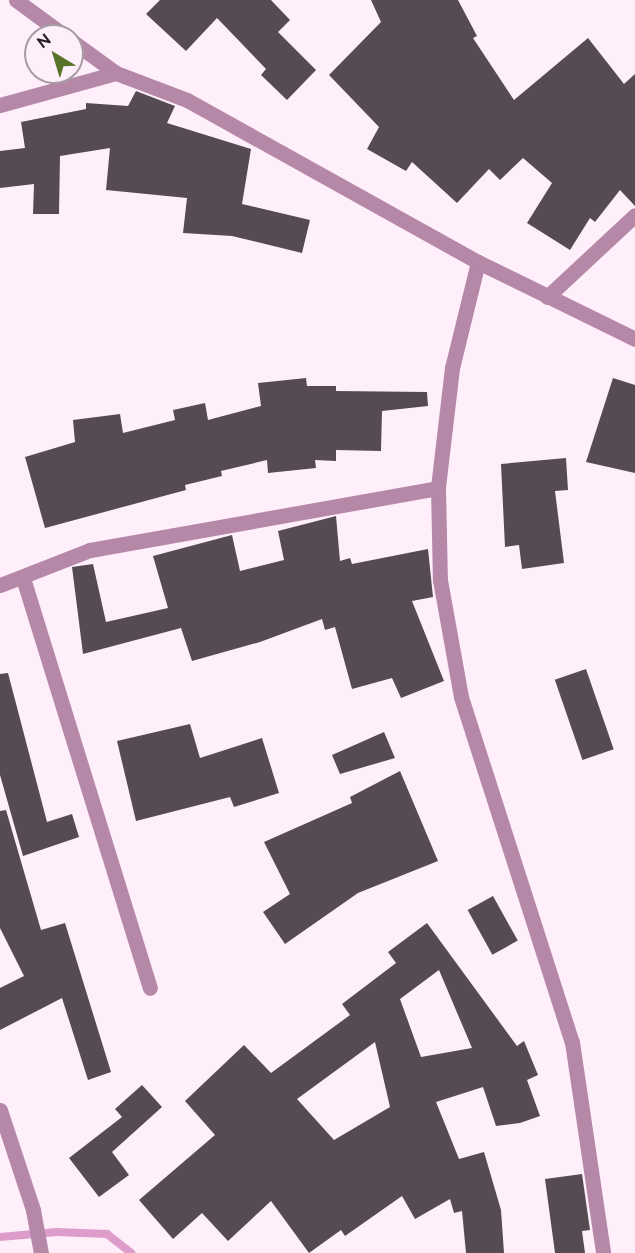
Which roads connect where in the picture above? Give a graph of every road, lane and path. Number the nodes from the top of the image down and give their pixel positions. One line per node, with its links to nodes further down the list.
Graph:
1 (16, 0): 2 (street)
2 (49, 24)
3 (84, 50): 4 (street)
4 (116, 73): 5 (street); 7 (street)
5 (0, 105)
6 (635, 215): 8 (street)
7 (478, 262): 8 (street); 10 (street)
8 (547, 297): 9 (street)
9 (635, 339)
10 (438, 488): 11 (street); 16 (street)
11 (23, 578): 12 (street); 13 (street)
12 (0, 585)
13 (150, 988)
14 (0, 1110): 15 (street)
15 (41, 1253)
16 (603, 1253)

